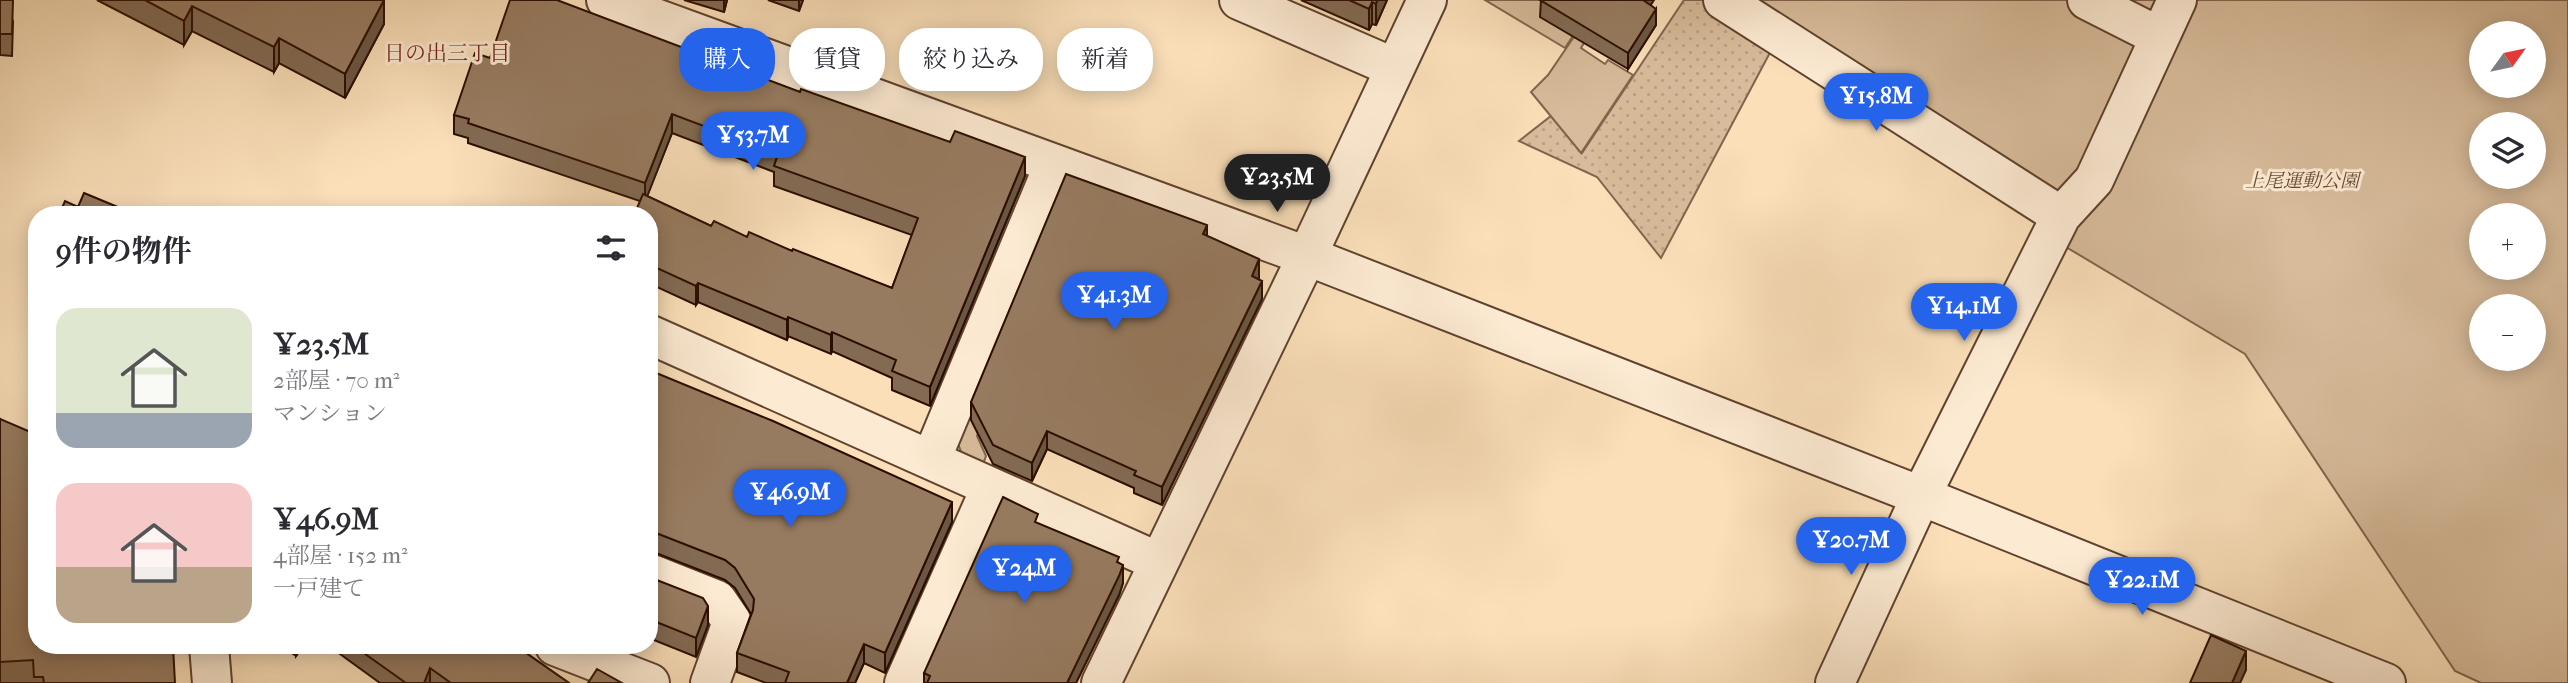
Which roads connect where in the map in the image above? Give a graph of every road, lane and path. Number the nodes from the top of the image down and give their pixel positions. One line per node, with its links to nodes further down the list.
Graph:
1 (606, 0): 9 (street)
2 (1239, 0): 8 (street)
3 (1427, 0): 8 (street)
4 (1723, 0): 10 (street)
5 (2087, 0): 7 (street)
6 (2177, 0): 7 (street)
7 (2160, 37): 10 (street)
8 (1395, 68): 11 (street)
9 (1054, 164): 11 (street); 13 (street)
10 (2061, 216): 15 (street)
11 (1307, 256): 15 (street); 16 (street)
12 (658, 338): 13 (street)
13 (931, 460): 14 (street)
14 (991, 487): 16 (street); 24 (street)
15 (1921, 496): 26 (street); 27 (street)
16 (1159, 562): 25 (street)
17 (658, 577): 23 (street)
18 (210, 654): 21 (street)
19 (563, 654): 20 (street)
20 (581, 671): 22 (street)
21 (212, 683)
22 (650, 683)
23 (710, 683)
24 (904, 683)
25 (1101, 683)
26 (1835, 683)
27 (2386, 683)

